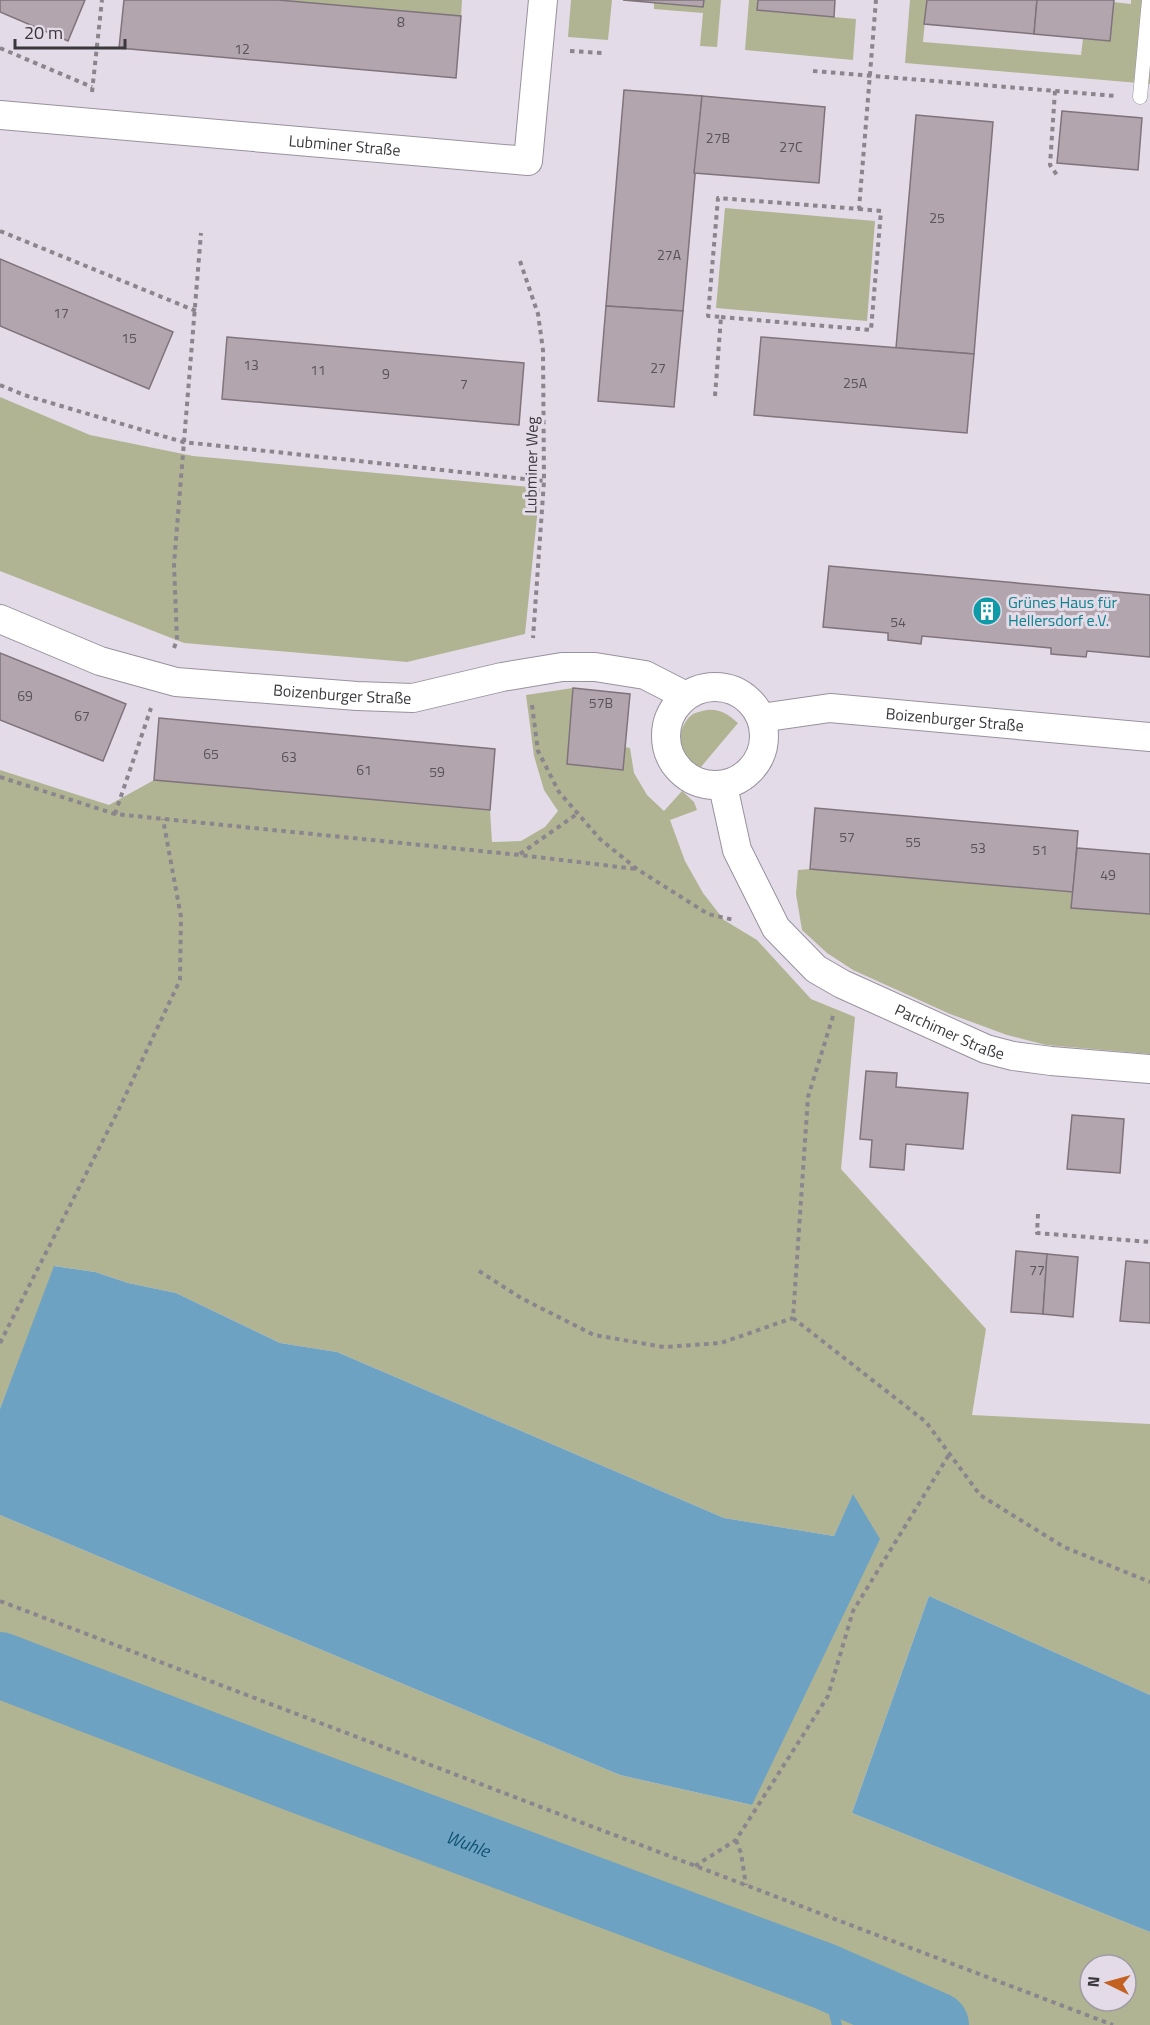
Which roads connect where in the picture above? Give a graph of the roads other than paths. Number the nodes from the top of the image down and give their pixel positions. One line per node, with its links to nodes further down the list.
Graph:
1 (543, 0): 4 (street, Lubminer Straße)
2 (1149, 0): 3 (lane)
3 (1140, 98)
4 (0, 115)
5 (0, 620): 6 (street, Boizenburger Straße)
6 (686, 696): 7 (street); 9 (street)
7 (761, 718): 8 (street, Boizenburger Straße); 9 (street)
8 (1150, 737)
9 (723, 786): 10 (street, Parchimer Straße)
10 (1150, 1069)

